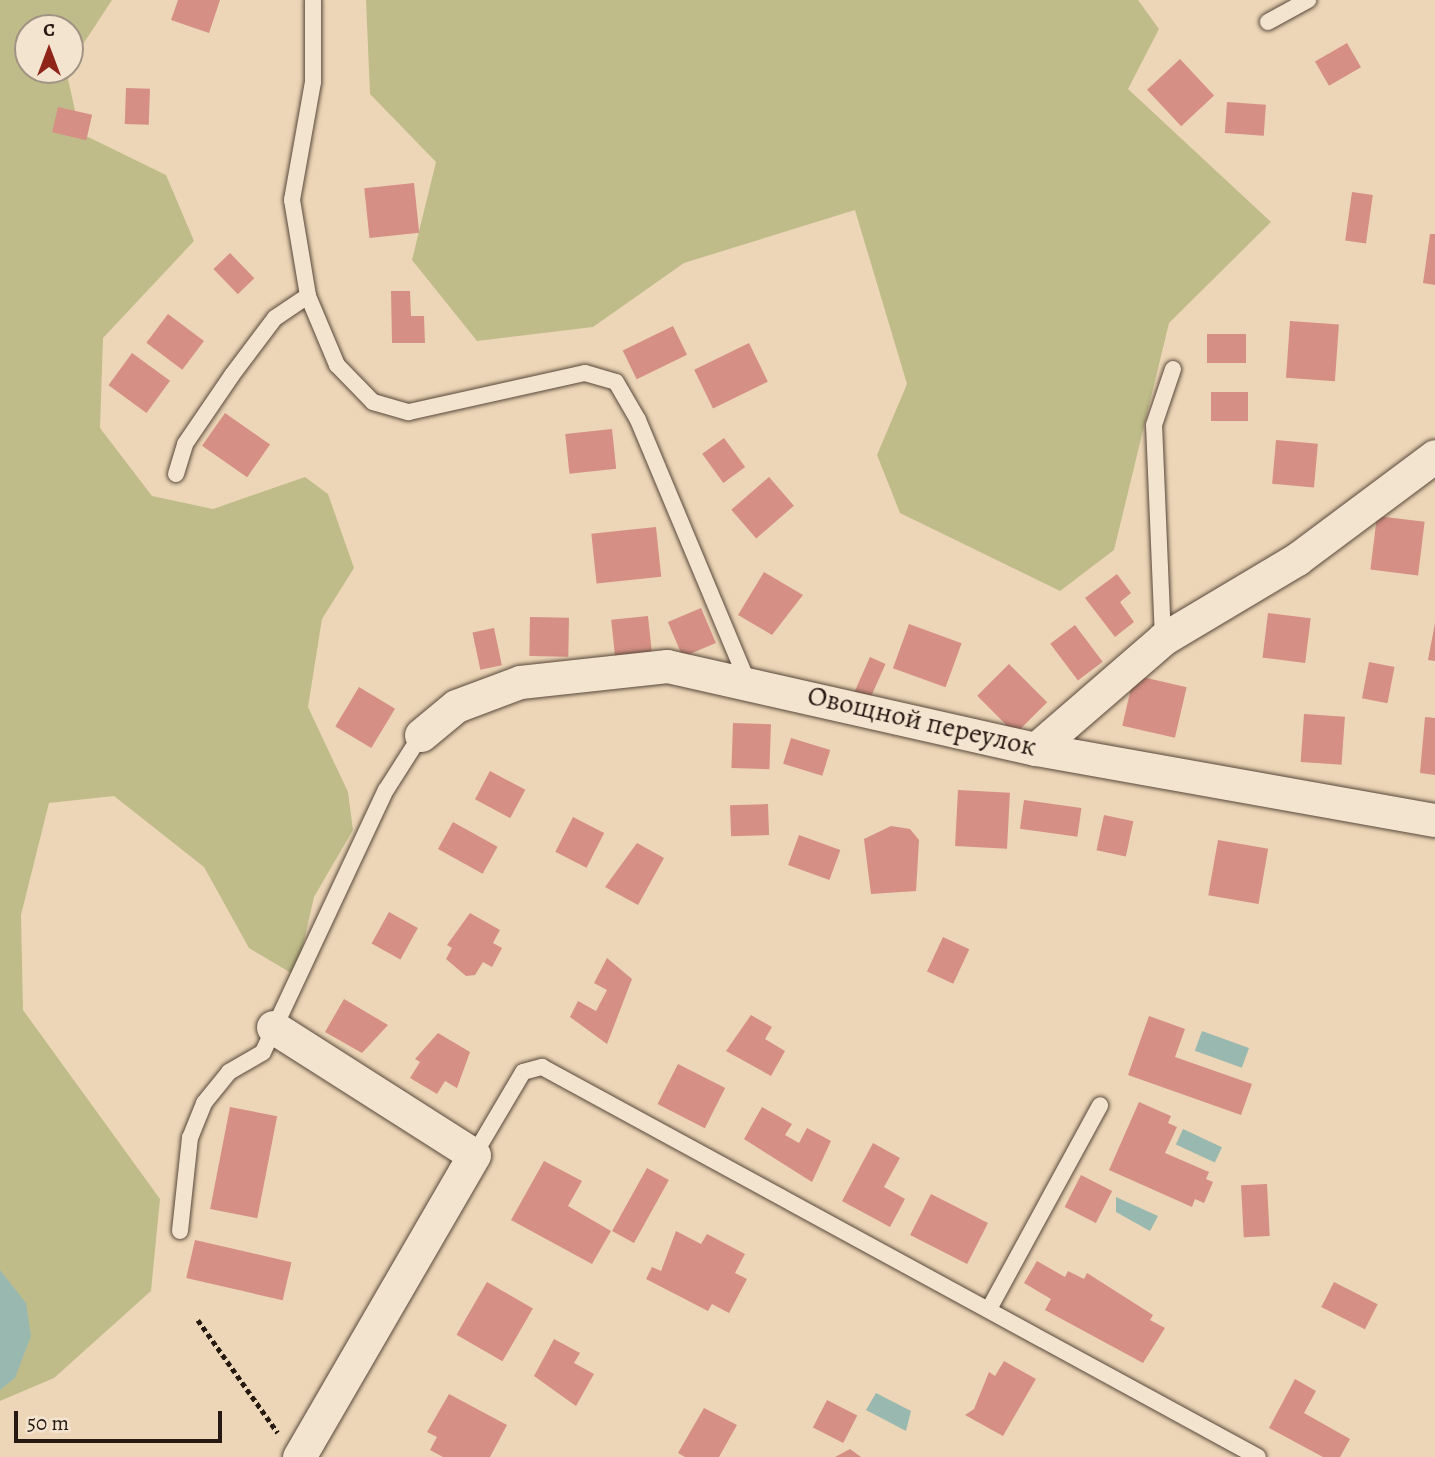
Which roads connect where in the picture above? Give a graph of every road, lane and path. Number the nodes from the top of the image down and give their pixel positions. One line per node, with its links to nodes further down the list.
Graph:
1 (313, 0): 4 (lane)
2 (1308, 0): 3 (lane)
3 (1268, 22)
4 (308, 296): 7 (lane); 9 (lane)
5 (1173, 369): 8 (lane)
6 (1435, 456): 8 (street)
7 (176, 474)
8 (1163, 639): 11 (street)
9 (747, 680): 10 (street, Овощной переулок); 11 (street, Овощной переулок)
10 (421, 735): 13 (lane)
11 (1036, 749): 12 (street, Овощной переулок)
12 (1435, 820)
13 (273, 1027): 15 (street); 16 (lane)
14 (1100, 1105): 17 (lane)
15 (474, 1155): 17 (lane); 19 (street)
16 (180, 1231)
17 (989, 1309): 20 (lane)
18 (198, 1321): 19 (path)
19 (292, 1451)
20 (1258, 1457)

